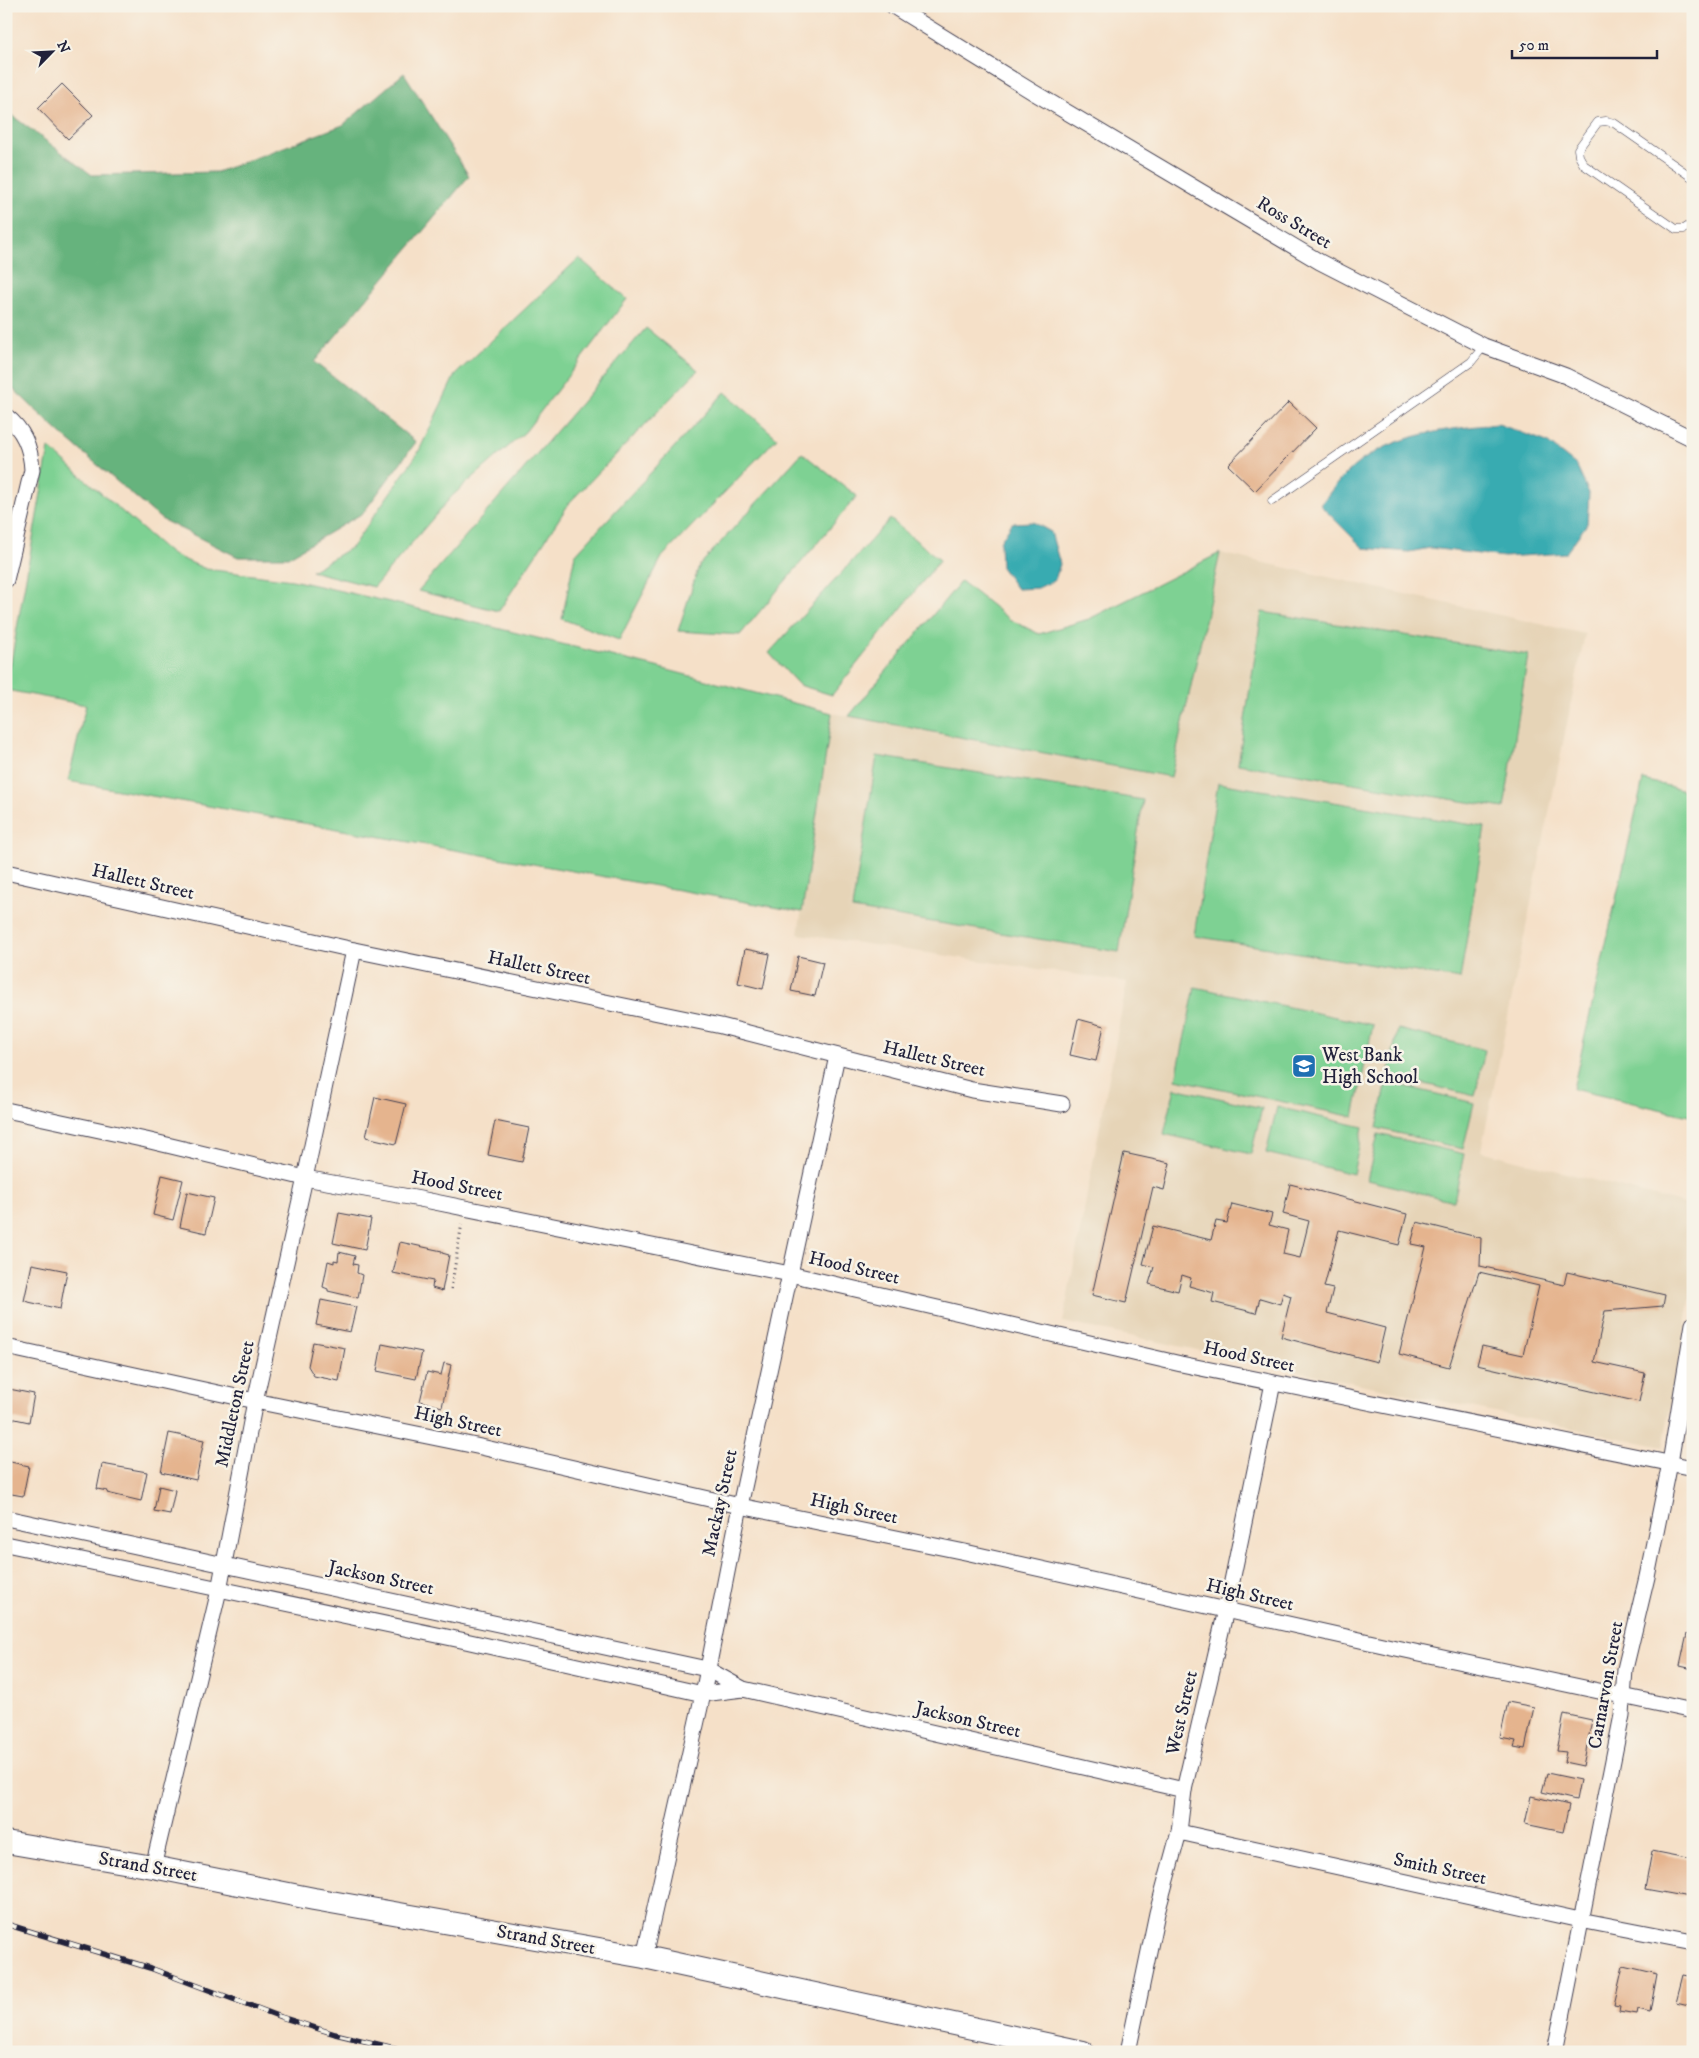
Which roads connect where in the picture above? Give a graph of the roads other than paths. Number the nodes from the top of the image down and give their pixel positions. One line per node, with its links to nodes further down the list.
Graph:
1 (894, 6): 4 (street, Ross Street)
2 (1693, 178): 3 (lane)
3 (1693, 223)
4 (1484, 346): 6 (street, Ross Street); 7 (lane)
5 (6, 416): 8 (street)
6 (1693, 439)
7 (1272, 501)
8 (6, 580)
9 (6, 872): 10 (street, Hallett Street)
10 (354, 950): 11 (street, Hallett Street); 14 (street, Middleton Street)
11 (837, 1056): 12 (street, Hallett Street); 15 (street, Mackay Street)
12 (1062, 1104)
13 (6, 1110): 14 (street, Hood Street)
14 (305, 1178): 15 (street, Hood Street); 19 (street, Middleton Street)
15 (790, 1274): 18 (street, Hood Street); 22 (street, Mackay Street)
16 (1693, 1324): 20 (street, Carnarvon Street)
17 (6, 1347): 19 (street, High Street)
18 (1273, 1382): 20 (street, Hood Street); 27 (street, West Street)
19 (255, 1401): 22 (street, High Street); 25 (street, Middleton Street)
20 (1670, 1463): 21 (street, Hood Street); 31 (street, Carnarvon Street)
21 (1693, 1468)
22 (740, 1506): 27 (street, High Street); 28 (street, Mackay Street)
23 (6, 1518): 25 (street, Jackson Street)
24 (6, 1544): 26 (street, Jackson Street)
25 (224, 1564): 26 (street, Middleton Street); 28 (street, Jackson Street)
26 (218, 1590): 30 (street, Jackson Street); 36 (street, Middleton Street)
27 (1226, 1610): 31 (street, High Street); 33 (street, West Street)
28 (707, 1669): 29 (street, Jackson Street); 30 (street, Mackay Street)
29 (743, 1689): 30 (street, Jackson Street); 33 (street, Jackson Street)
30 (703, 1694): 39 (street, Mackay Street)
31 (1622, 1696): 32 (street, High Street); 37 (street, Carnarvon Street)
32 (1693, 1711)
33 (1184, 1790): 34 (street, West Street)
34 (1179, 1832): 37 (street, Smith Street); 41 (street, West Street)
35 (6, 1842): 36 (street, Strand Street)
36 (153, 1867): 39 (street, Strand Street)
37 (1580, 1920): 38 (street, Smith Street); 42 (street, Carnarvon Street)
38 (1693, 1942)
39 (644, 1957): 40 (street, Strand Street)
40 (1083, 2052)
41 (1128, 2052)
42 (1555, 2052)

